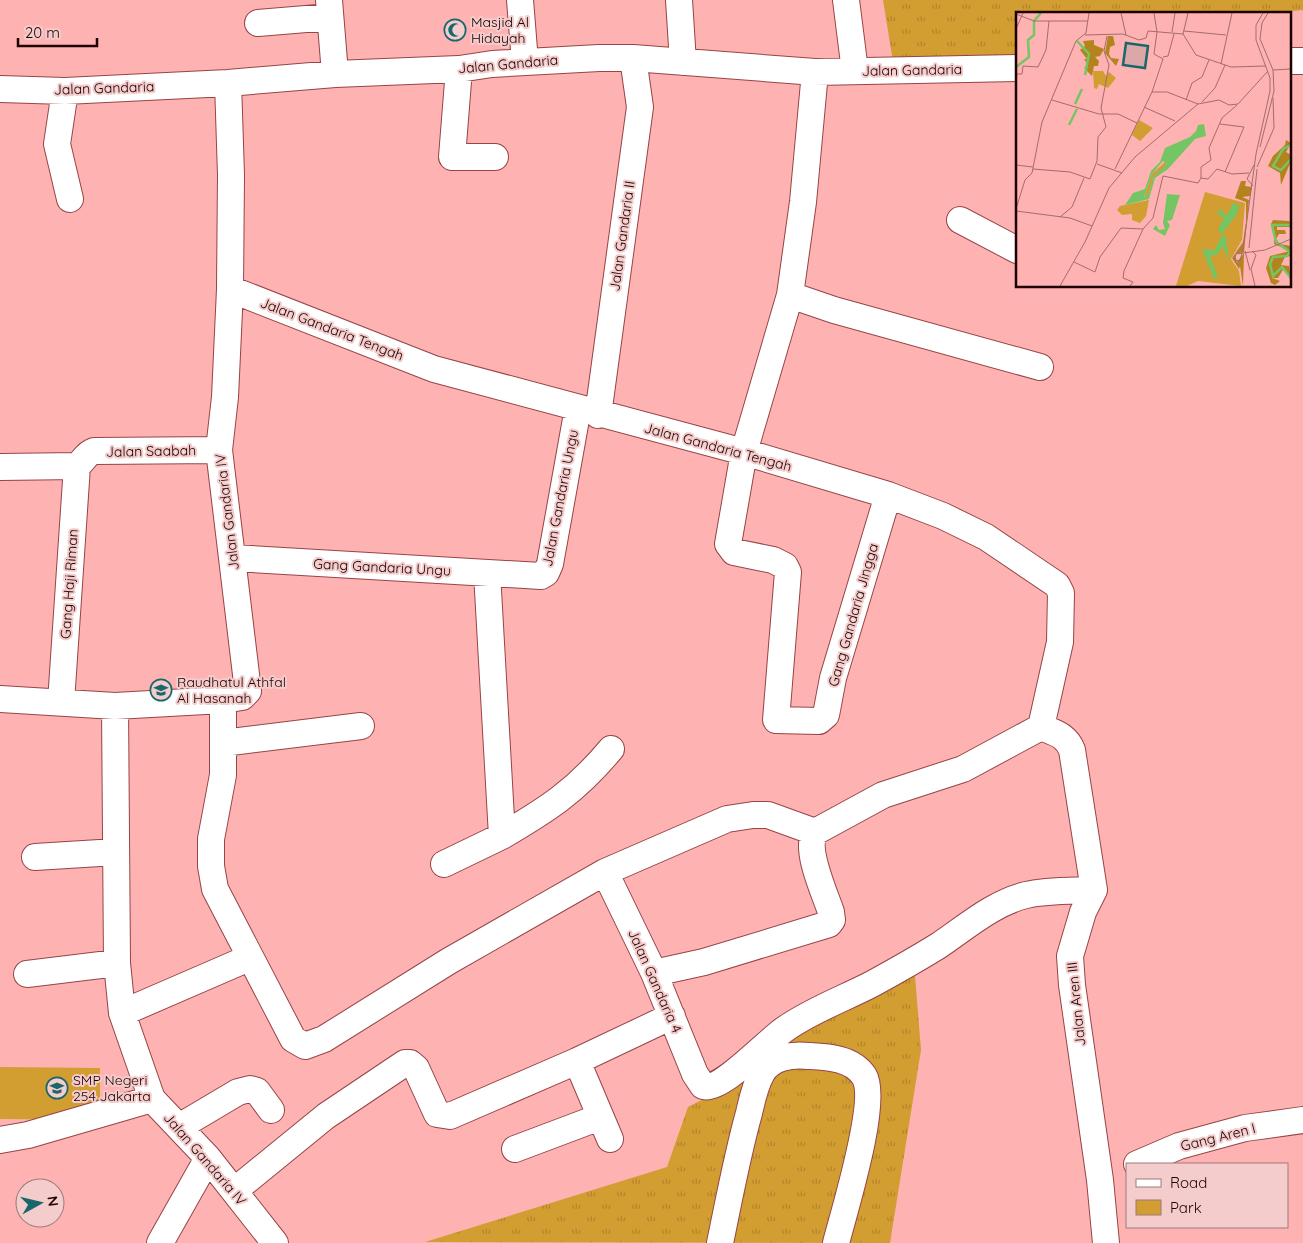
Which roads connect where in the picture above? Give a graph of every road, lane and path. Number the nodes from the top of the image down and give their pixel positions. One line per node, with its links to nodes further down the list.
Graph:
1 (520, 0): 9 (street)
2 (679, 0): 10 (street)
3 (846, 0): 13 (street)
4 (330, 8): 5 (street); 15 (street)
5 (258, 23)
6 (632, 58): 9 (street, Jalan Gandaria); 10 (street, Jalan Gandaria); 26 (street, Jalan Gandaria II)
7 (1290, 61): 8 (street)
8 (1303, 61)
9 (525, 62): 11 (street, Jalan Gandaria)
10 (683, 62): 14 (street, Jalan Gandaria)
11 (459, 68): 15 (street, Jalan Gandaria); 19 (street)
12 (1016, 68): 13 (street, Jalan Gandaria)
13 (855, 71): 14 (street, Jalan Gandaria)
14 (815, 72): 24 (street)
15 (335, 74): 16 (street, Jalan Gandaria)
16 (228, 83): 18 (street, Jalan Gandaria); 23 (street, Jalan Gandaria IV)
17 (0, 89): 18 (street, Jalan Gandaria)
18 (65, 91): 20 (street)
19 (495, 157)
20 (70, 200)
21 (960, 220): 22 (street)
22 (1016, 249)
23 (230, 289): 26 (street, Jalan Gandaria Tengah); 27 (street, Jalan Gandaria IV)
24 (790, 295): 25 (street); 28 (street)
25 (1040, 367)
26 (588, 411): 28 (street, Jalan Gandaria Tengah); 34 (street, Jalan Gandaria Ungu)
27 (219, 450): 29 (street, Jalan Saabah); 32 (street, Jalan Gandaria IV)
28 (744, 452): 31 (street, Jalan Gandaria Tengah); 31 (street, Gang Gandaria Jingga)
29 (77, 466): 30 (street); 37 (street, Gang Haji Riman)
30 (0, 468)
31 (888, 495): 40 (street, Jalan Gandaria Tengah)
32 (233, 558): 33 (street, Gang Gandaria Ungu); 36 (street, Jalan Gandaria IV)
33 (486, 573): 34 (street, Gang Gandaria Ungu); 44 (street)
34 (532, 577)
35 (0, 699): 37 (street, Jalan Gandaria IV)
36 (223, 700): 38 (street, Jalan Gandaria IV); 41 (street)
37 (61, 702): 38 (street, Jalan Gandaria IV)
38 (115, 706): 45 (street, Jalan Gandaria IV)
39 (361, 726): 41 (street)
40 (1041, 727): 43 (street); 49 (street)
41 (223, 743): 50 (street)
42 (612, 749): 44 (street)
43 (815, 832): 48 (street); 52 (street)
44 (502, 836): 47 (street)
45 (116, 852): 46 (street); 51 (street, Jalan Gandaria IV)
46 (35, 857)
47 (444, 864)
48 (605, 872): 50 (street); 52 (street, Jalan Gandaria 4)
49 (1094, 890): 55 (street, Jalan Gandaria 4); 66 (street, Jalan Aren III)
50 (252, 962): 54 (street)
51 (117, 963): 53 (street); 54 (street, Jalan Gandaria IV)
52 (654, 973): 55 (street, Jalan Gandaria 4)
53 (27, 974)
54 (122, 1013): 57 (street, Jalan Gandaria IV)
55 (672, 1016): 56 (street)
56 (577, 1061): 62 (street); 67 (street)
57 (152, 1099): 60 (street, Jalan Gandaria IV); 61 (street)
58 (271, 1110): 60 (street)
59 (1303, 1120): 64 (street, Gang Aren I)
60 (179, 1127): 63 (street, Jalan Gandaria IV)
61 (0, 1140)
62 (515, 1149)
63 (208, 1158): 67 (street, Jalan Gandaria IV); 68 (street)
64 (1139, 1163)
65 (1126, 1169): 66 (street)
66 (1100, 1180): 72 (street, Jalan Aren III)
67 (234, 1191): 69 (street, Jalan Gandaria IV)
68 (160, 1243)
69 (276, 1243)
70 (720, 1243): 71 (street)
71 (836, 1243)
72 (1106, 1243)

